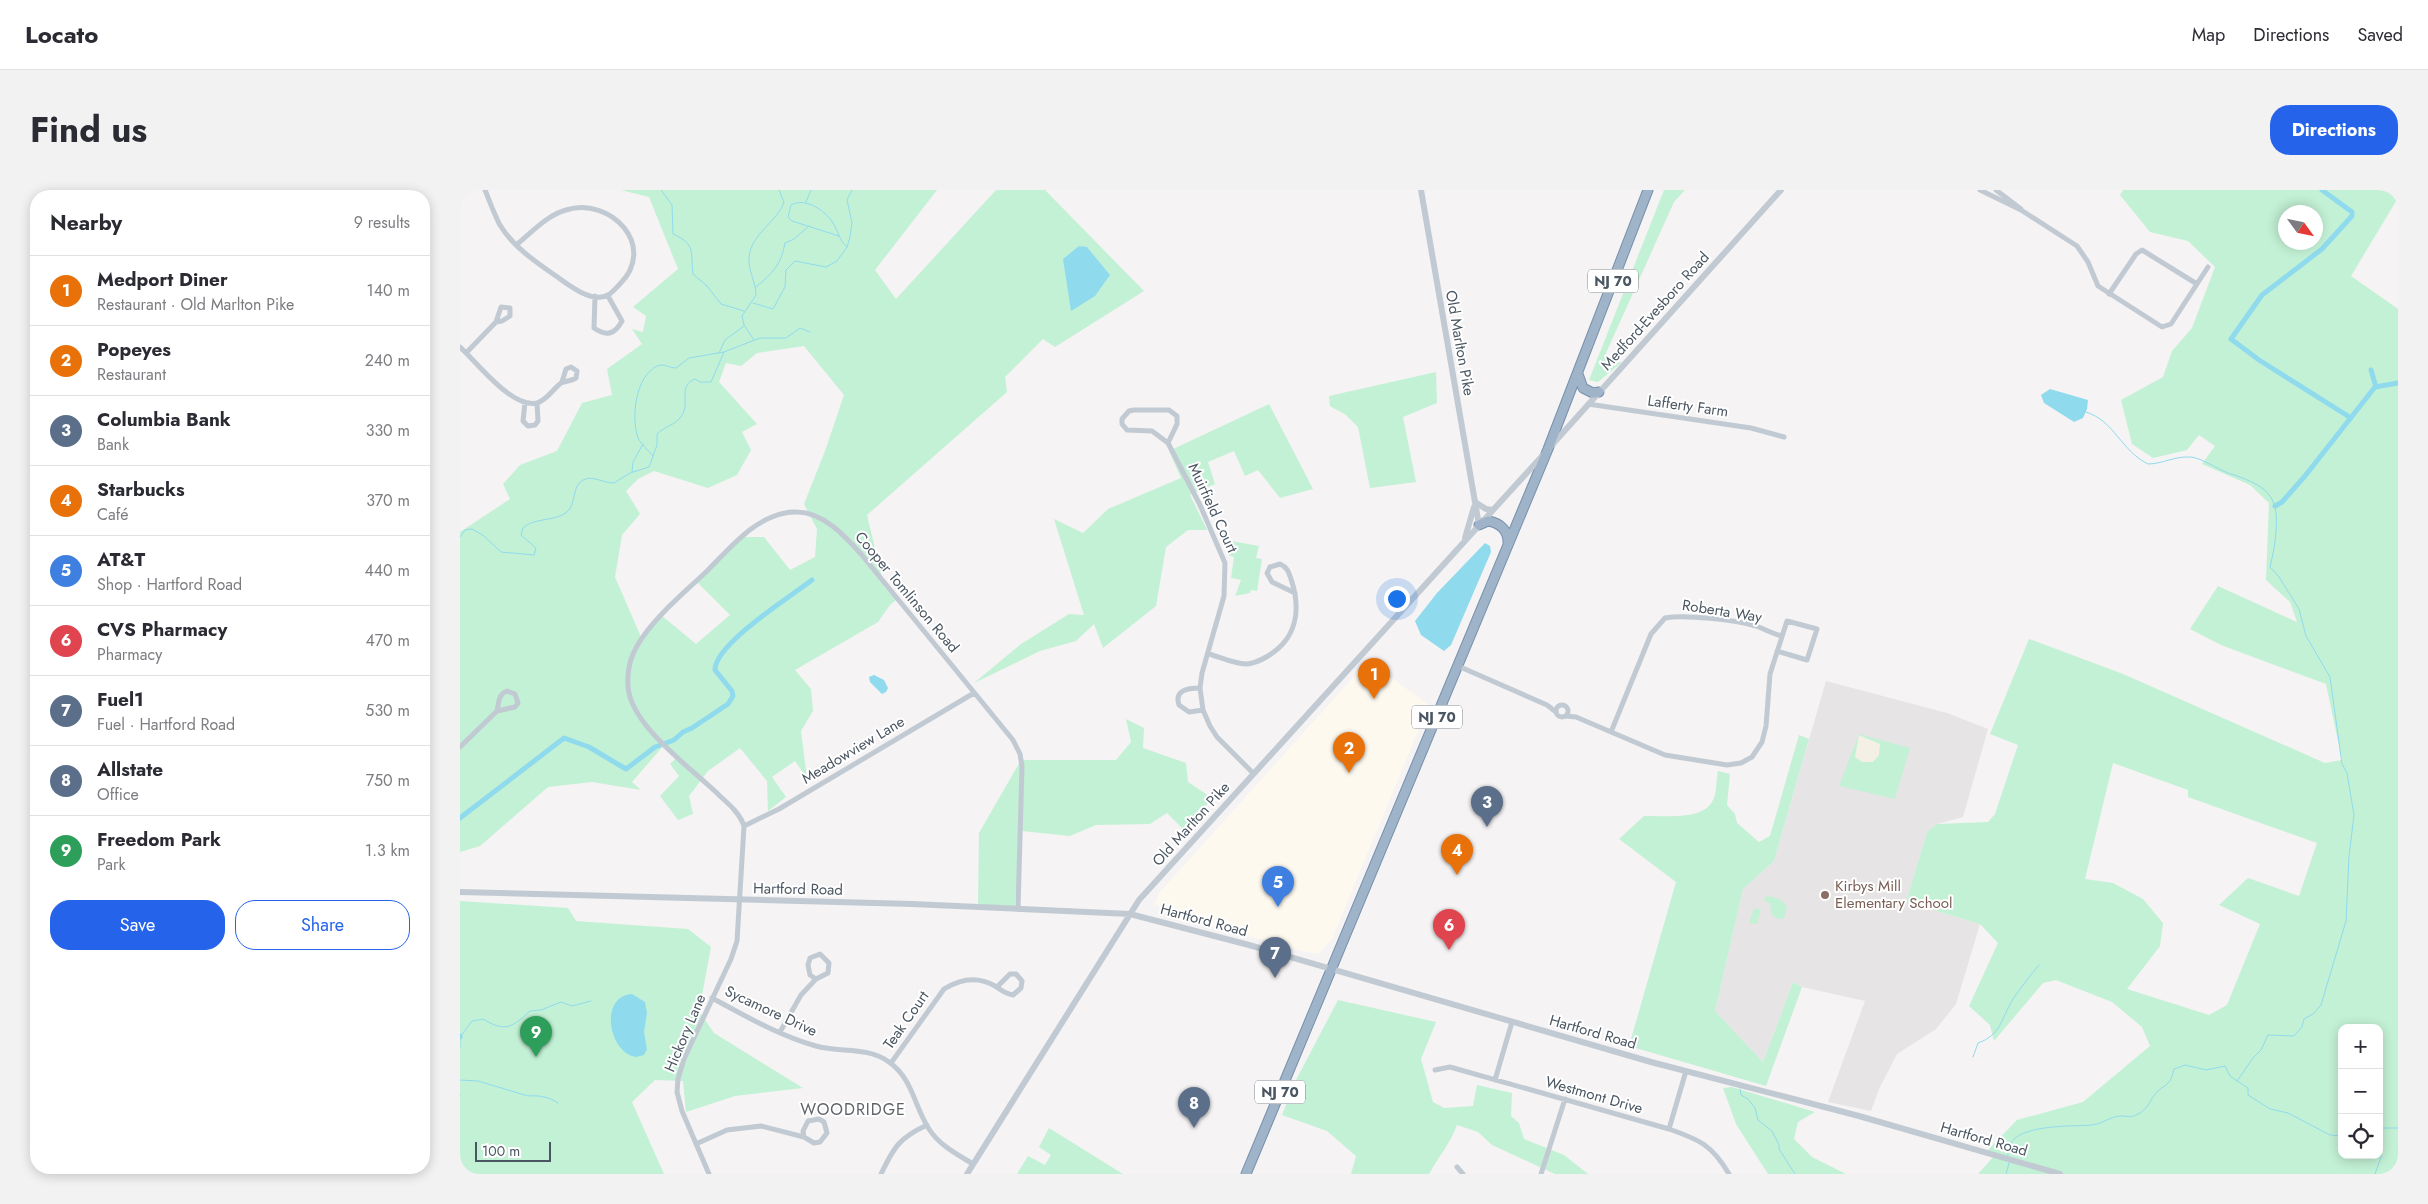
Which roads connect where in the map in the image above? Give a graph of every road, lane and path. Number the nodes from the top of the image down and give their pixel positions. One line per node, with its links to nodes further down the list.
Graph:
1 (485, 190): 8 (street)
2 (1421, 190): 26 (street, Old Marlton Pike)
3 (1648, 190): 17 (highway, NJ 70)
4 (1781, 190): 19 (street, Medford-Evesboro Road)
5 (1980, 190): 7 (street)
6 (1996, 190): 7 (street)
7 (2021, 210): 11 (street)
8 (516, 245): 12 (street); 13 (street)
9 (2208, 267): 10 (street)
10 (2197, 284): 11 (street); 11 (street)
11 (2109, 294)
12 (595, 296): 13 (street); 13 (street)
13 (608, 296)
14 (496, 322): 16 (street)
15 (460, 347): 16 (street)
16 (466, 353): 20 (street)
17 (1578, 372): 19 (highway); 25 (highway, NJ 70)
18 (562, 382): 21 (street)
19 (1599, 392): 22 (street, Medford-Evesboro Road)
20 (525, 402): 21 (street); 21 (street)
21 (537, 403)
22 (1588, 404): 23 (street, Lafferty Farm); 25 (street, Medford-Evesboro Road)
23 (1784, 437)
24 (1168, 443): 24 (street); 34 (street, Muirfield Court)
25 (1548, 449): 27 (street, Medford-Evesboro Road); 30 (highway, NJ 70)
26 (1474, 501): 27 (street); 28 (street); 29 (street)
27 (1493, 510): 28 (street, Old Marlton Pike)
28 (1480, 525): 29 (street, Old Marlton Pike); 30 (highway)
29 (1462, 544): 48 (street, Old Marlton Pike)
30 (1507, 547): 35 (highway, NJ 70)
31 (1295, 593): 31 (street); 34 (street)
32 (1782, 636): 33 (street); 33 (street); 46 (street, Roberta Way)
33 (1777, 650): 46 (street)
34 (1209, 654): 36 (street, Muirfield Court)
35 (1458, 666): 38 (street); 54 (highway, NJ 70)
36 (1200, 688): 41 (street, Muirfield Court); 41 (street)
37 (974, 693): 49 (street, Meadowview Lane); 49 (street, Cooper Tomlinson Road); 52 (street, Cooper Tomlinson Road)
38 (1547, 705): 39 (street); 43 (street)
39 (1558, 706): 40 (street); 43 (street)
40 (1567, 709): 44 (street); 45 (street)
41 (1204, 710): 48 (street, Muirfield Court)
42 (497, 711): 42 (street); 47 (street)
43 (1556, 712): 44 (street)
44 (1566, 716): 45 (street)
45 (1576, 717): 46 (street)
46 (1611, 732)
47 (460, 747)
48 (1254, 774): 53 (street, Old Marlton Pike)
49 (744, 826): 51 (street)
50 (460, 892): 51 (street, Hartford Road)
51 (740, 900): 52 (street, Hartford Road); 57 (street, Hickory Lane)
52 (1018, 908): 53 (street, Hartford Road)
53 (1130, 914): 54 (street, Hartford Road); 69 (street, Old Marlton Pike)
54 (1331, 970): 58 (street, Hartford Road); 74 (highway, NJ 70)
55 (816, 979): 55 (street); 59 (street)
56 (997, 988): 56 (street, Teak Court); 60 (street, Teak Court)
57 (712, 998): 59 (street, Sycamore Drive); 68 (street, Hickory Lane)
58 (1512, 1022): 62 (street, Hartford Road); 63 (street)
59 (780, 1032): 60 (street, Sycamore Drive)
60 (891, 1063): 65 (street, Sycamore Drive)
61 (1435, 1070): 63 (street, Westmont Drive)
62 (1686, 1071): 66 (street); 78 (street, Hartford Road)
63 (1495, 1080): 64 (street, Westmont Drive)
64 (1566, 1099): 66 (street, Westmont Drive); 76 (street)
65 (927, 1125): 69 (street, Sycamore Drive); 72 (street)
66 (1669, 1129): 77 (street, Westmont Drive)
67 (804, 1137): 67 (street); 68 (street)
68 (696, 1144): 71 (street, Hickory Lane)
69 (973, 1164): 73 (street, Old Marlton Pike)
70 (1457, 1166): 75 (street)
71 (709, 1174)
72 (881, 1174)
73 (967, 1174)
74 (1246, 1174)
75 (1463, 1174)
76 (1540, 1174)
77 (1730, 1174)
78 (2060, 1174)

